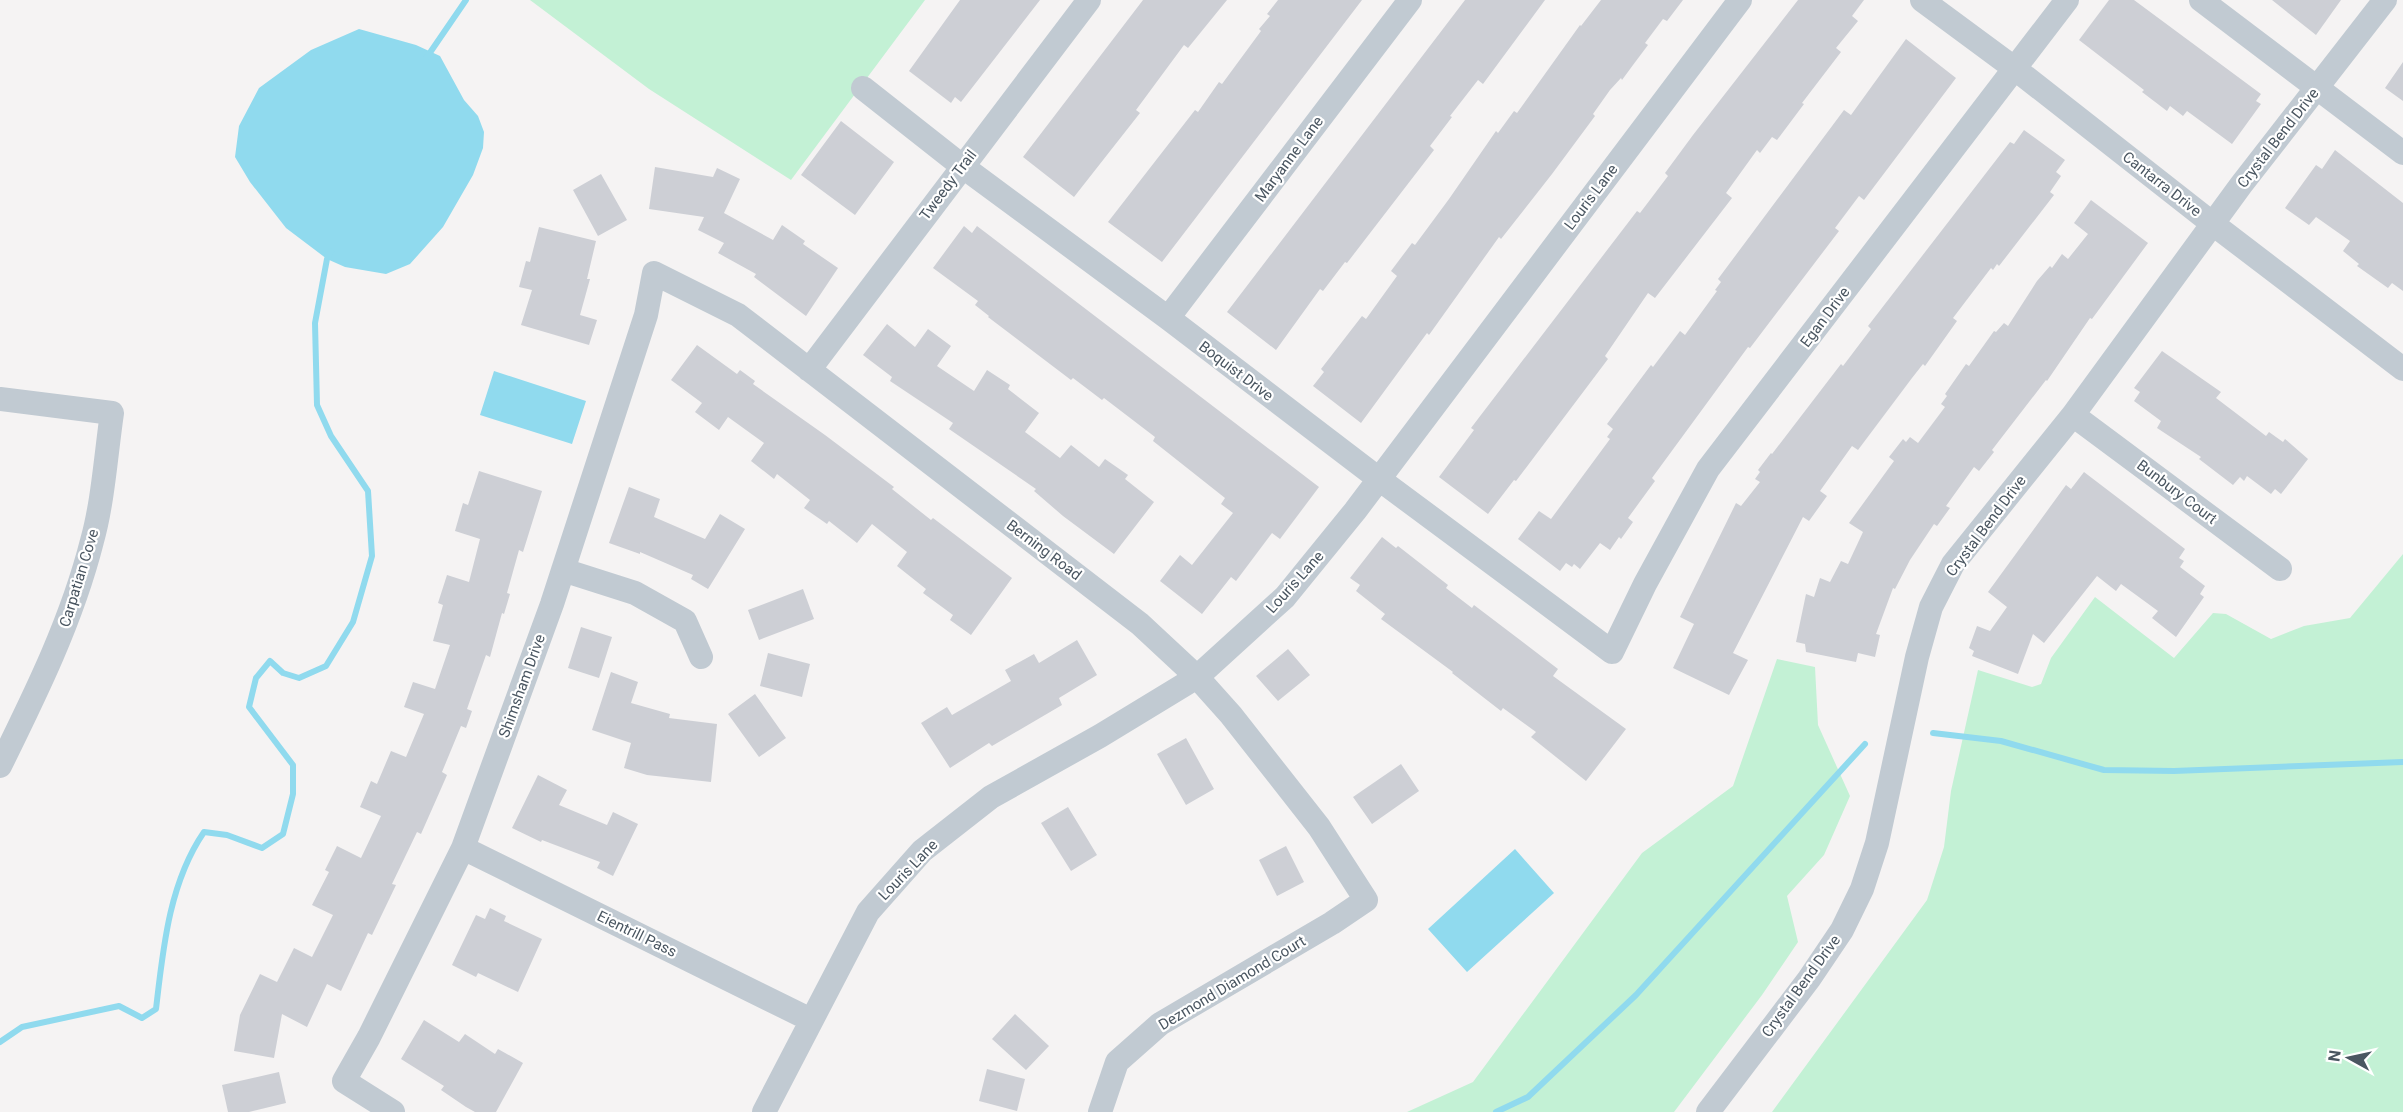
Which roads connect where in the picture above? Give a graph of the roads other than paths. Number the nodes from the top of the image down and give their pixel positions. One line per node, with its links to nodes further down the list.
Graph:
1 (1089, 0): 12 (street, Tweedy Trail)
2 (1410, 0): 15 (street, Maryanne Lane)
3 (1740, 0): 20 (street, Louris Lane)
4 (1922, 0): 8 (street, Cantarra Drive)
5 (2067, 0): 8 (street, Egan Drive)
6 (2201, 0): 9 (street)
7 (2385, 0): 9 (street, Crystal Bend Drive)
8 (2014, 68): 13 (street, Cantarra Drive); 23 (street, Egan Drive)
9 (2318, 87): 11 (street); 13 (street, Crystal Bend Drive)
10 (863, 88): 12 (street, Boquist Drive)
11 (2403, 153)
12 (963, 166): 15 (street, Boquist Drive); 17 (street, Tweedy Trail)
13 (2213, 224): 16 (street, Cantarra Drive); 19 (street, Crystal Bend Drive)
14 (654, 273): 17 (street, Berning Road); 22 (street, Shimsham Drive)
15 (1167, 318): 20 (street, Boquist Drive)
16 (2403, 369)
17 (809, 370): 25 (street, Berning Road)
18 (0, 399): 26 (street, Carpatian Cove)
19 (2073, 415): 21 (street, Bunbury Court); 33 (street, Crystal Bend Drive)
20 (1378, 479): 23 (street, Boquist Drive); 25 (street, Louris Lane)
21 (2280, 569)
22 (563, 570): 24 (street); 27 (street, Shimsham Drive)
23 (1612, 652)
24 (701, 657)
25 (1197, 677): 28 (street, Berning Road); 29 (street, Louris Lane)
26 (0, 766)
27 (463, 848): 29 (street, Eientrill Pass); 30 (street, Shimsham Drive)
28 (1365, 900): 32 (street, Dezmond Diamond Court)
29 (811, 1020): 31 (street, Louris Lane)
30 (393, 1112)
31 (764, 1112)
32 (1100, 1112)
33 (1708, 1112)

